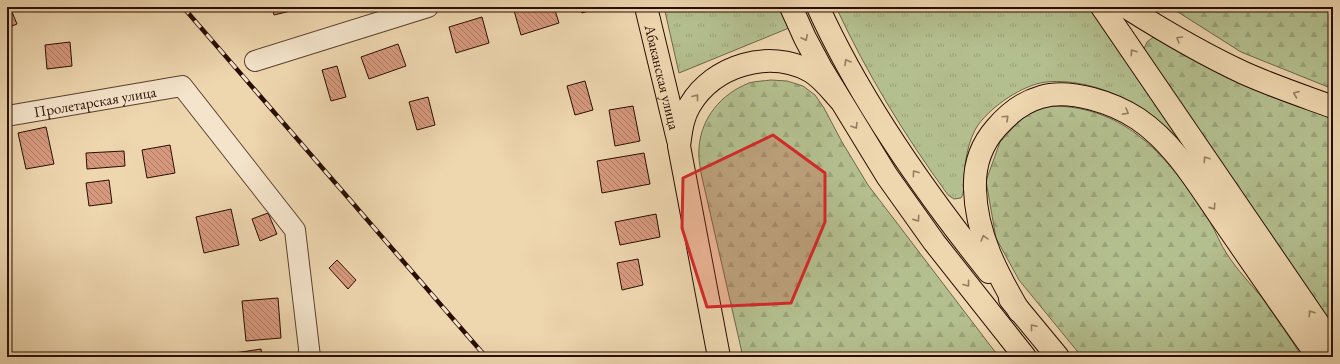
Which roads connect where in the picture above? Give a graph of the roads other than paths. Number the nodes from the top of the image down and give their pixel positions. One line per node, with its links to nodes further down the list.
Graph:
1 (428, 7): 7 (street)
2 (646, 7): 11 (main road, Абаканская улица)
3 (790, 7): 8 (main road, one-way to 8)
4 (818, 7): 12 (main road, one-way to 4)
5 (1102, 7): 13 (main road, one-way to 5)
6 (1126, 7): 9 (main road, one-way to 6)
7 (255, 62)
8 (839, 99): 11 (main road, one-way to 8); 16 (main road, one-way to 16)
9 (1333, 107)
10 (7, 116): 14 (street, Пролетарская улица)
11 (679, 146): 15 (main road, Абаканская улица)
12 (1019, 311): 17 (main road, one-way to 12); 18 (main road, one-way to 18)
13 (1333, 345)
14 (310, 357)
15 (719, 357)
16 (1025, 357)
17 (1058, 357)
18 (1318, 357)

